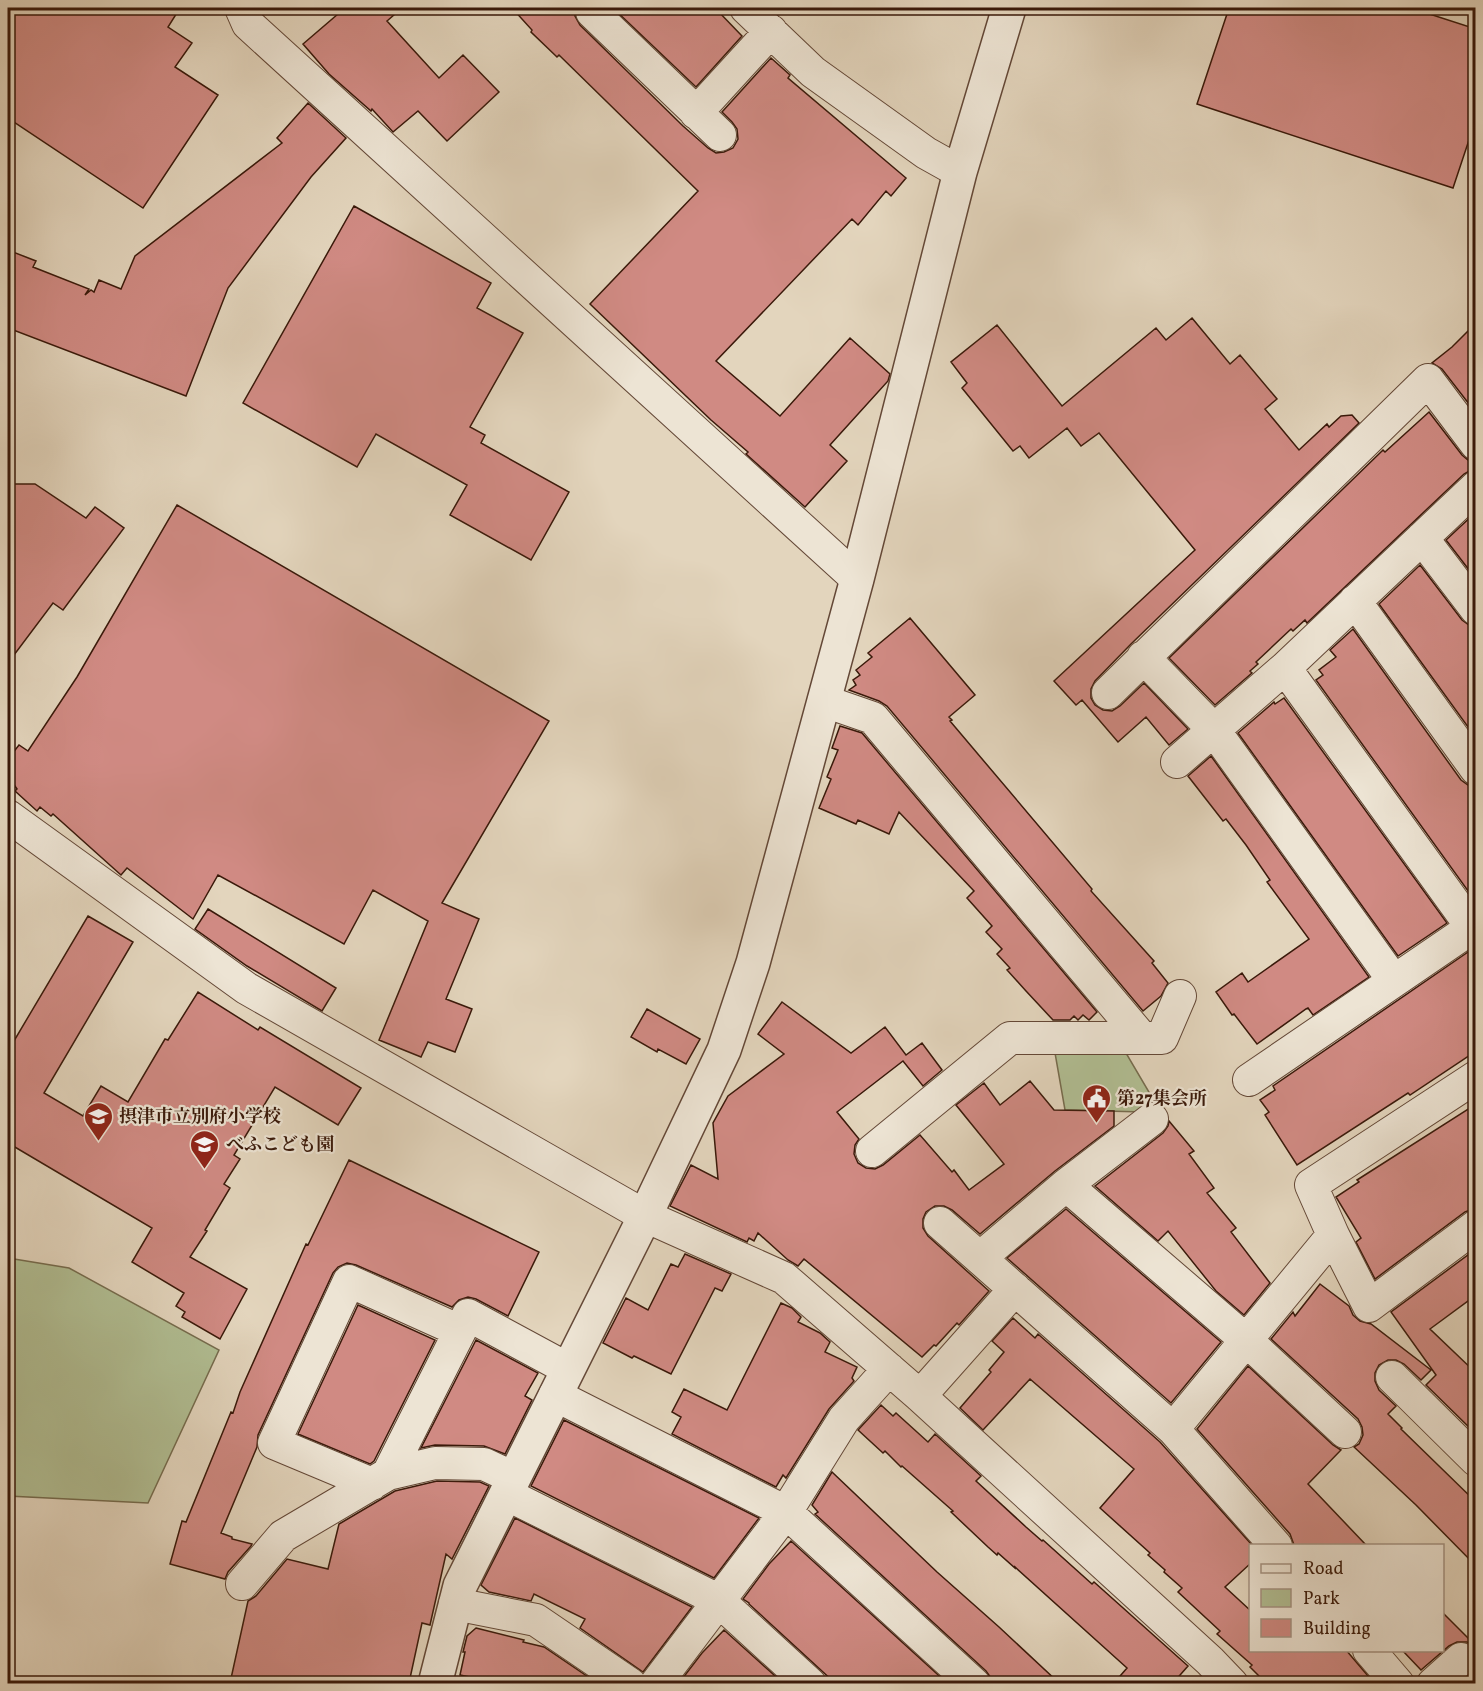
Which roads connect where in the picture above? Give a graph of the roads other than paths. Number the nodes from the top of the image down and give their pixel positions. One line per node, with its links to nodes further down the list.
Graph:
1 (241, 8): 12 (street)
2 (746, 8): 5 (street)
3 (1009, 8): 8 (street)
4 (587, 17): 6 (street)
5 (771, 31): 6 (street); 8 (street)
6 (696, 112): 7 (street)
7 (720, 135)
8 (960, 172): 12 (street)
9 (1476, 444): 15 (street)
10 (1476, 487): 11 (street)
11 (1422, 537): 13 (street); 14 (street)
12 (857, 579): 18 (street)
13 (1355, 601): 16 (street); 21 (street)
14 (1476, 609)
15 (1143, 657): 17 (street); 19 (street)
16 (1286, 668): 19 (street); 23 (street)
17 (1108, 693)
18 (824, 701): 26 (street); 32 (street)
19 (1214, 730): 20 (street); 24 (street)
20 (1177, 762)
21 (1476, 770)
22 (8, 816): 32 (street)
23 (1474, 928): 24 (street)
24 (1394, 981): 27 (street)
25 (1180, 996): 26 (street)
26 (1142, 1038): 30 (street)
27 (1249, 1080)
28 (1474, 1082): 35 (street)
29 (1152, 1119): 31 (street)
30 (872, 1151)
31 (1066, 1185): 36 (street); 39 (street)
32 (645, 1216): 40 (street); 42 (street)
33 (940, 1222): 36 (street)
34 (1476, 1226): 35 (street)
35 (1333, 1235): 39 (street)
36 (980, 1258): 37 (street)
37 (1015, 1289): 43 (street); 44 (street)
38 (460, 1331): 42 (street); 47 (street); 47 (street)
39 (1246, 1340): 44 (street); 45 (street)
40 (889, 1370): 43 (street); 49 (street)
41 (1392, 1377): 46 (street)
42 (562, 1382): 48 (street); 49 (street)
43 (920, 1396): 61 (street)
44 (1173, 1429): 50 (street)
45 (1345, 1432)
46 (1476, 1460)
47 (380, 1479): 48 (street); 51 (street)
48 (510, 1486): 52 (street); 53 (street)
49 (786, 1512): 52 (street); 60 (street)
50 (1275, 1544)
51 (242, 1584)
52 (718, 1600): 58 (street); 59 (street)
53 (455, 1604): 56 (street); 57 (street)
54 (1371, 1652): 62 (street)
55 (1461, 1659): 63 (street)
56 (435, 1683)
57 (630, 1683)
58 (656, 1683)
59 (810, 1683)
60 (974, 1683)
61 (1232, 1683)
62 (1398, 1683)
63 (1433, 1683)

